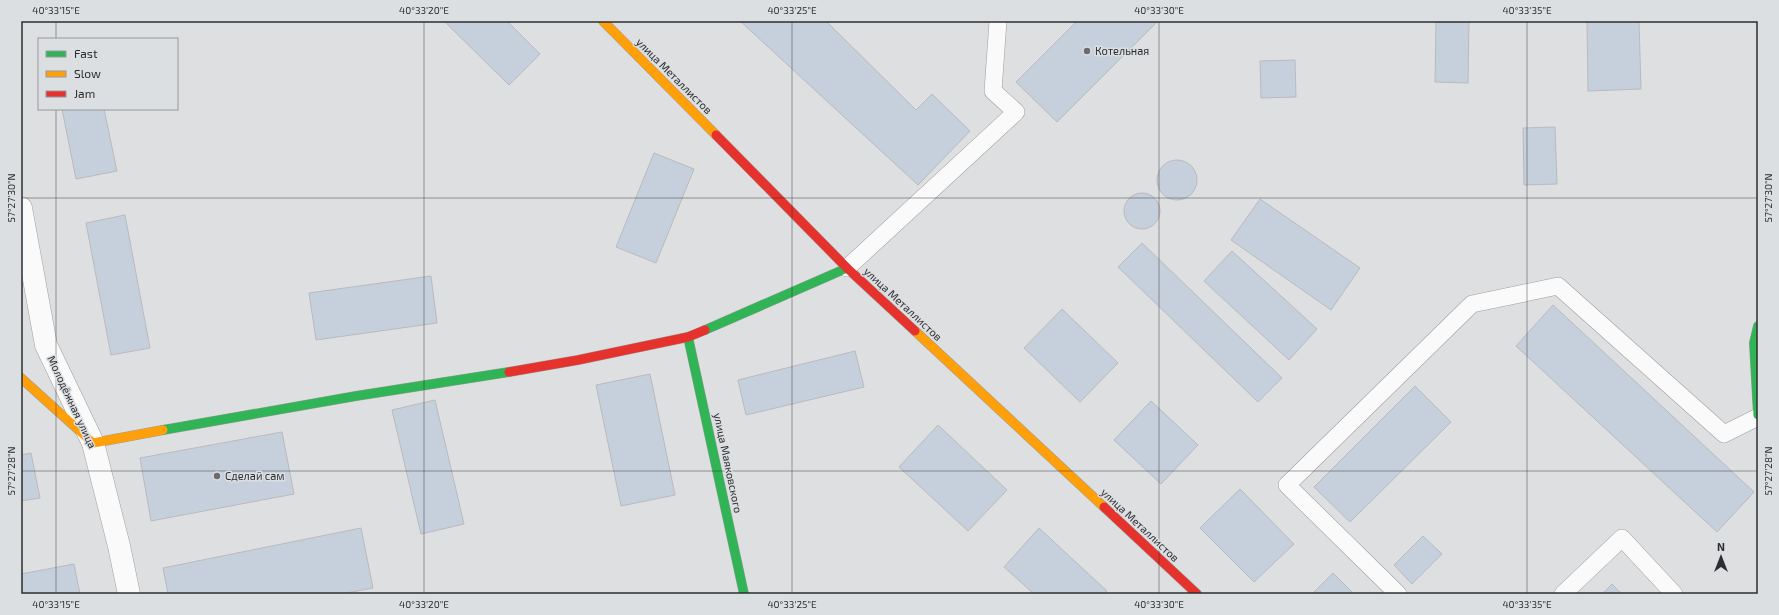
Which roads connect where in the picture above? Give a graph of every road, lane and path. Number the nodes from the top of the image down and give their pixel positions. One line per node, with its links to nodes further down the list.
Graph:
1 (603, 21): 4 (street, улица Металлистов)
2 (998, 21): 4 (lane)
3 (21, 208): 9 (street, Молодёжная улица)
4 (847, 268): 6 (street); 12 (street, улица Металлистов)
5 (1758, 326): 8 (street)
6 (688, 337): 9 (street); 11 (street, улица Маяковского)
7 (21, 378): 9 (street)
8 (1758, 416): 13 (lane)
9 (93, 443): 10 (street, Молодёжная улица)
10 (129, 594)
11 (744, 594)
12 (1197, 594)
13 (1398, 594)
14 (1563, 594): 15 (lane)
15 (1674, 594)

